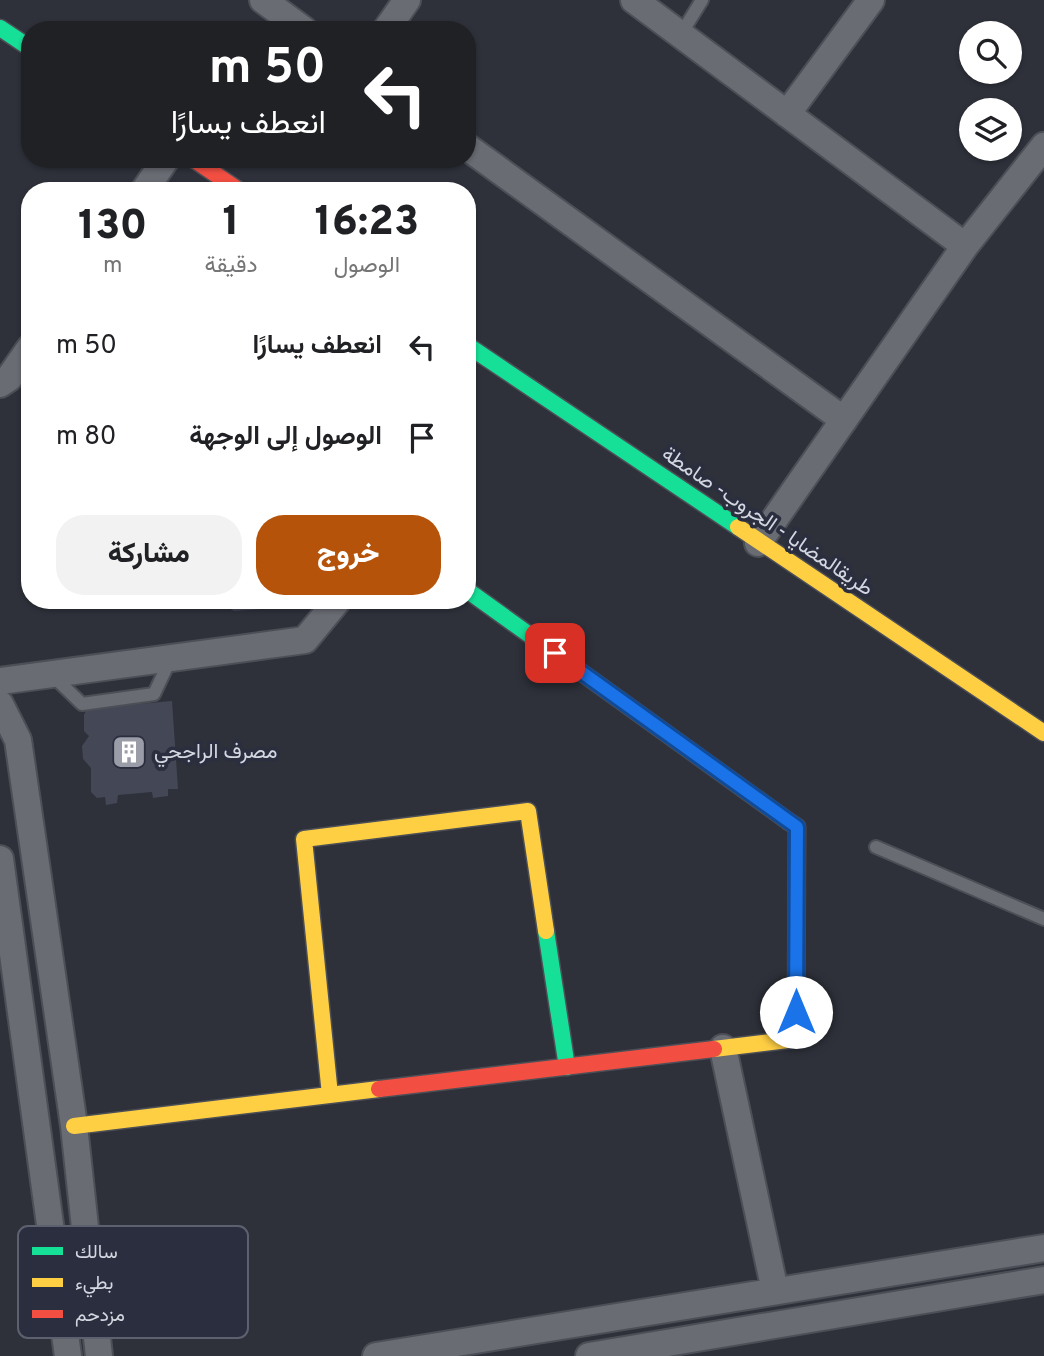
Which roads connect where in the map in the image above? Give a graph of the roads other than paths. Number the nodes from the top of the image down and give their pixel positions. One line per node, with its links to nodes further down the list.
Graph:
1 (263, 0): 6 (street)
2 (407, 0): 7 (street)
3 (634, 0): 9 (street)
4 (702, 0): 9 (lane)
5 (871, 0): 11 (street)
6 (292, 21)
7 (392, 21)
8 (0, 28): 10 (street)
9 (681, 34): 11 (street)
10 (21, 42)
11 (787, 114): 16 (street)
12 (1044, 146): 16 (street)
13 (476, 154): 20 (street)
14 (207, 168): 15 (street)
15 (227, 182)
16 (965, 246): 20 (street)
17 (476, 351): 21 (street, طريقالمضايا - الجروب- صامطة)
18 (21, 361): 19 (street)
19 (0, 384)
20 (844, 420): 21 (street)
21 (758, 542): 26 (street, طريقالمضايا - الجروب- صامطة)
22 (476, 596): 30 (street)
23 (330, 609): 24 (street)
24 (0, 681)
25 (0, 704): 33 (street)
26 (1044, 733)
27 (876, 847): 29 (lane)
28 (0, 859): 34 (street)
29 (1044, 919)
30 (723, 1048): 31 (street); 38 (street)
31 (567, 1067): 32 (street); 32 (street)
32 (330, 1095): 33 (street)
33 (74, 1126): 35 (street)
34 (50, 1226)
35 (85, 1226)
36 (1044, 1248): 38 (street)
37 (1044, 1280): 44 (street)
38 (775, 1292): 43 (street)
39 (66, 1338): 41 (street)
40 (97, 1338): 42 (street)
41 (68, 1356)
42 (99, 1356)
43 (376, 1356)
44 (589, 1356)

